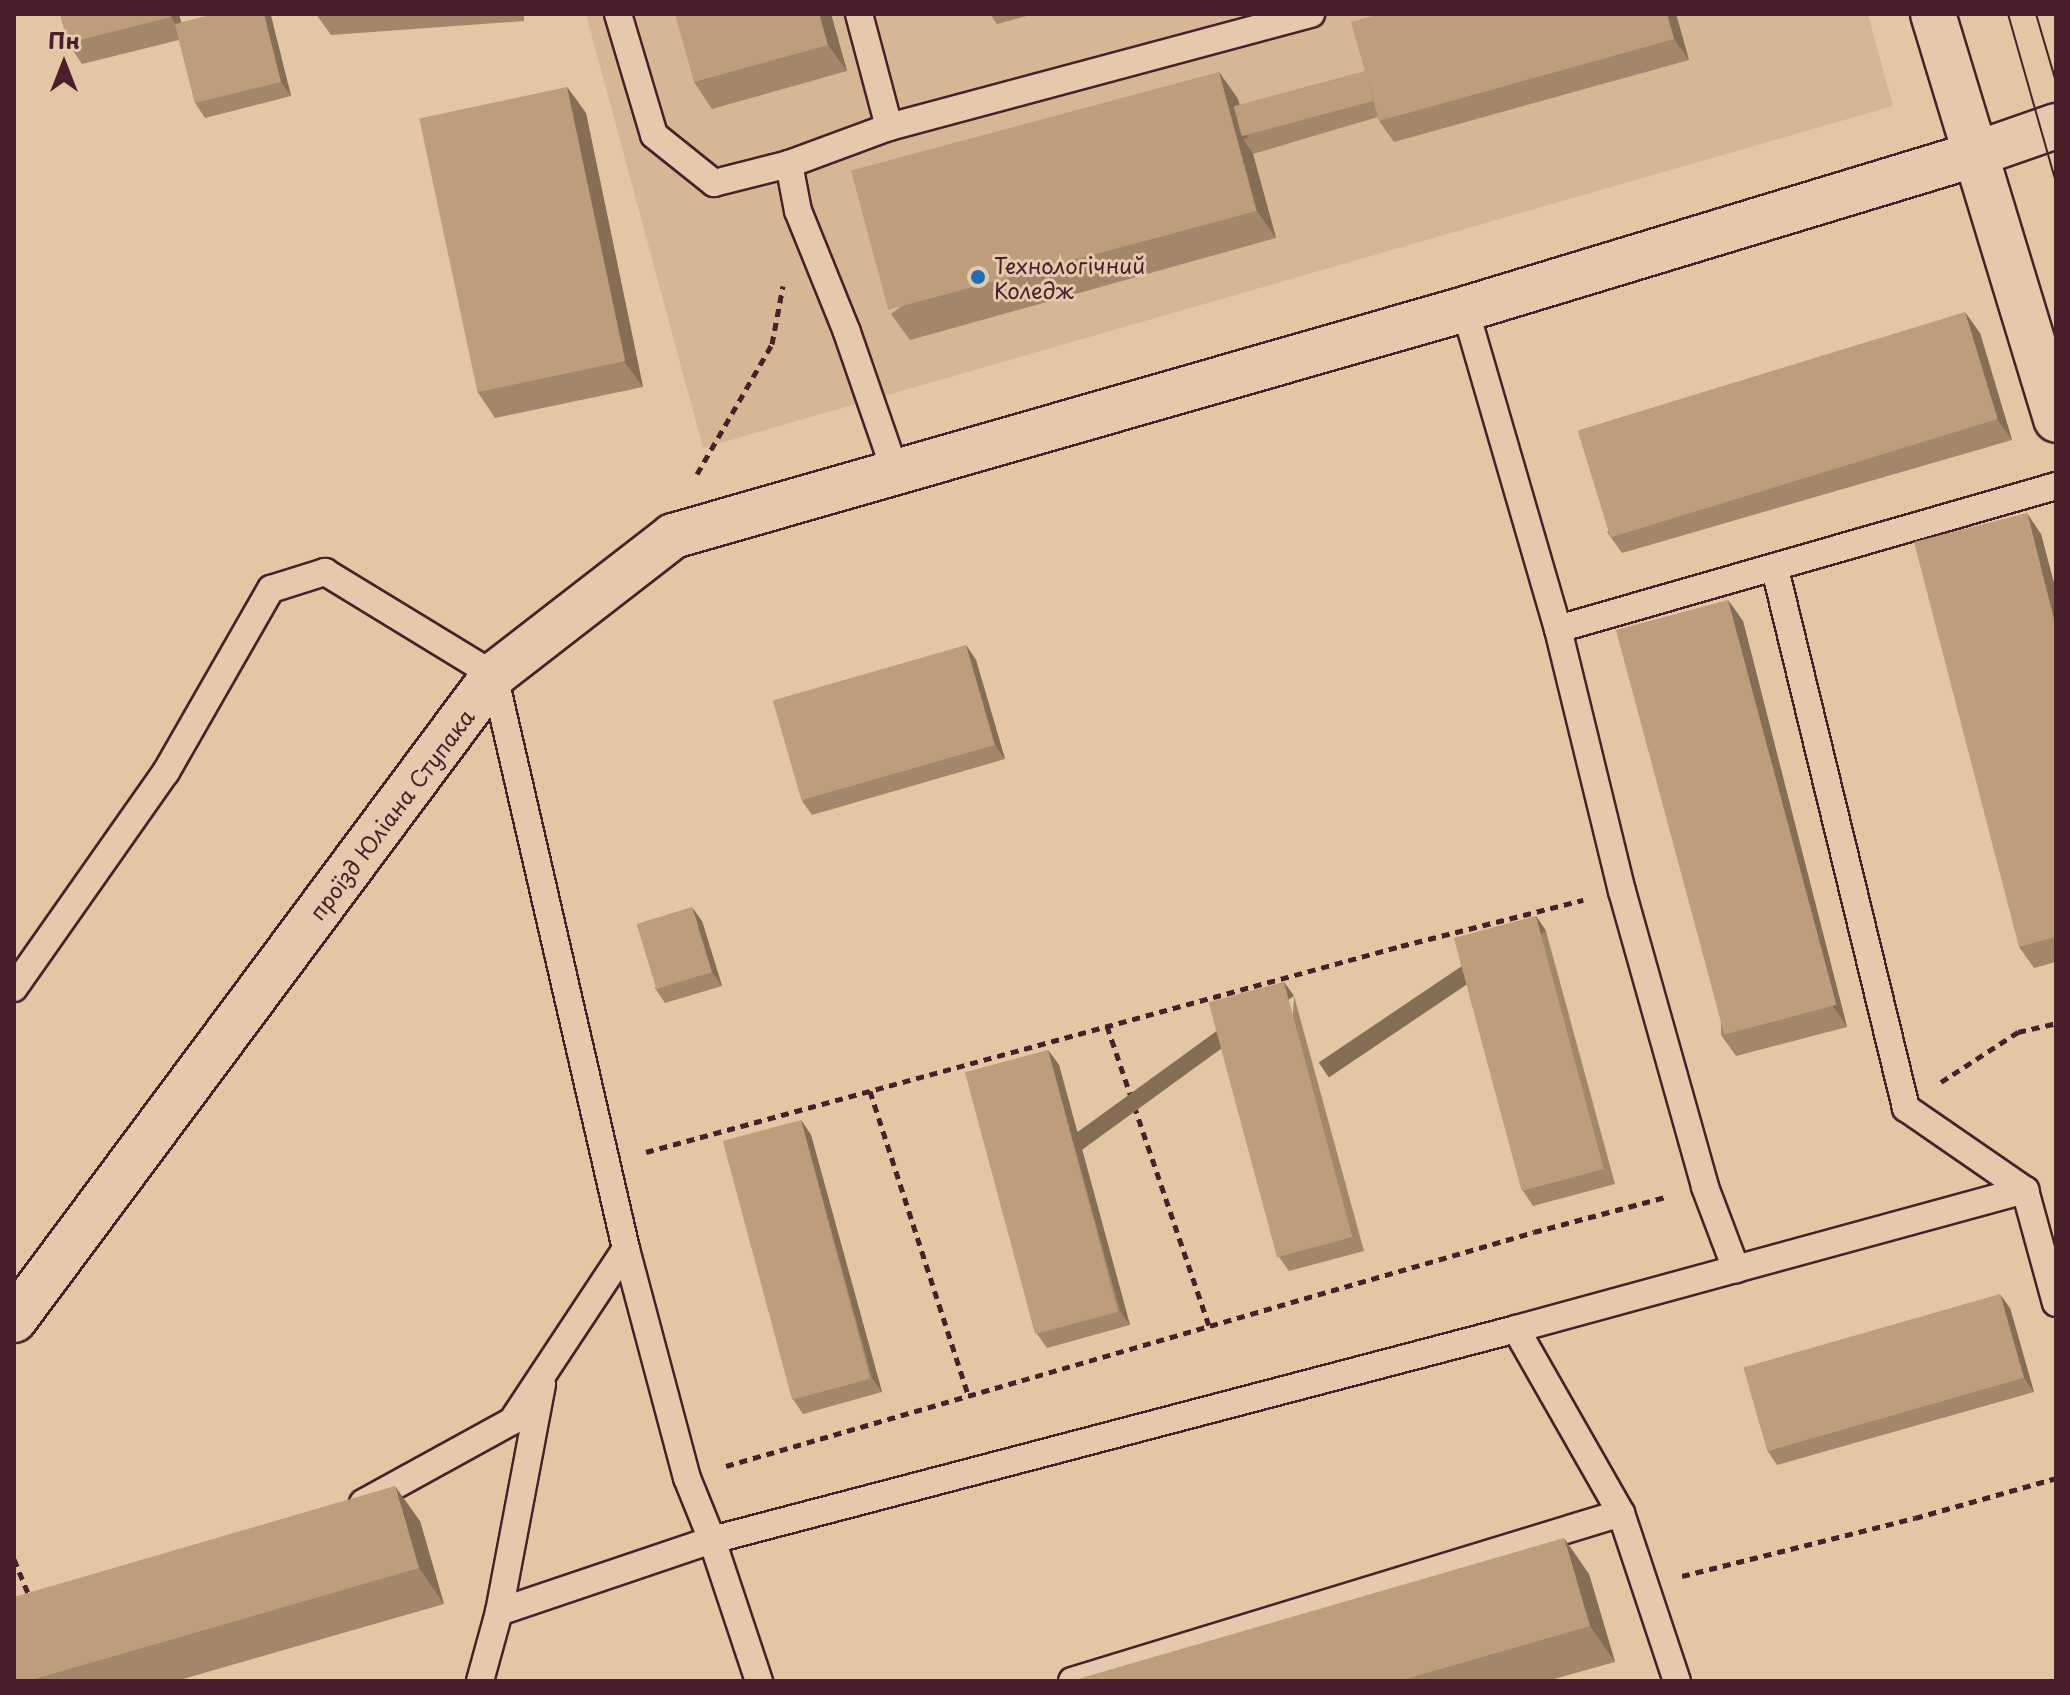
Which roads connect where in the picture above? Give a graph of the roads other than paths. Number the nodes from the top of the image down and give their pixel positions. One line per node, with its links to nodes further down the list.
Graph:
1 (618, 14): 9 (lane)
2 (859, 14): 7 (lane)
3 (1311, 14): 5 (lane)
4 (1933, 14): 8 (street)
5 (1239, 24): 7 (lane)
6 (2056, 126): 8 (street, проїзд Юліана Ступака)
7 (889, 127): 9 (lane)
8 (1973, 155): 10 (street, проїзд Юліана Ступака); 11 (street)
9 (789, 164): 12 (lane)
10 (1465, 309): 12 (street, проїзд Юліана Ступака); 15 (lane)
11 (2056, 420)
12 (895, 471): 16 (street, проїзд Юліана Ступака)
13 (2056, 486): 14 (lane)
14 (1775, 569): 15 (lane); 18 (lane)
15 (1558, 629): 20 (lane)
16 (494, 675): 17 (lane); 19 (lane); 22 (street, проїзд Юліана Ступака)
17 (14, 988)
18 (2025, 1190): 20 (lane); 21 (lane)
19 (626, 1249): 24 (lane); 27 (lane)
20 (1736, 1269): 23 (lane)
21 (2056, 1303)
22 (14, 1320)
23 (1516, 1329): 25 (lane); 27 (lane)
24 (544, 1373): 26 (lane); 28 (lane)
25 (1621, 1513): 31 (lane); 32 (lane)
26 (338, 1517)
27 (712, 1540): 28 (lane); 30 (lane)
28 (499, 1612): 29 (lane)
29 (480, 1681)
30 (759, 1681)
31 (1072, 1681)
32 (1677, 1681)

